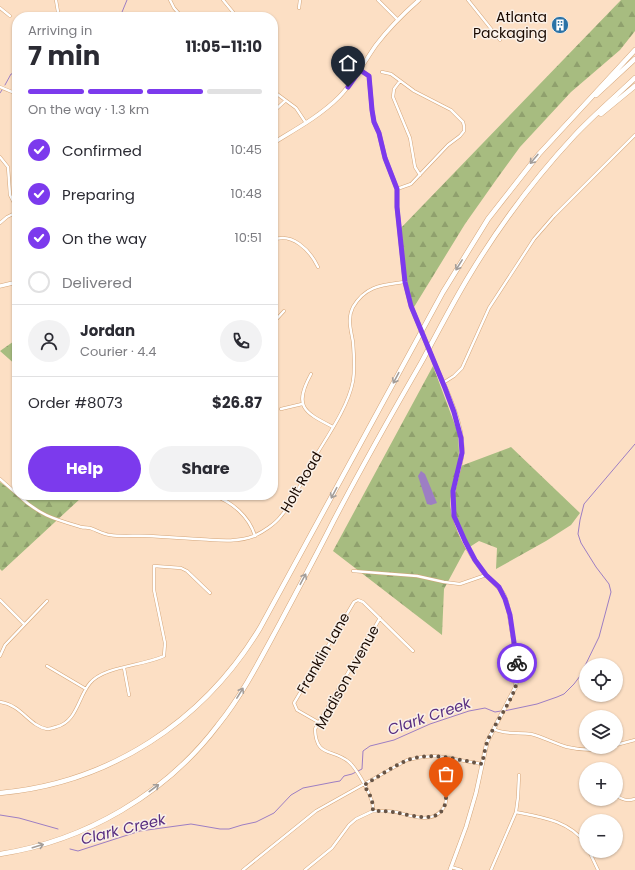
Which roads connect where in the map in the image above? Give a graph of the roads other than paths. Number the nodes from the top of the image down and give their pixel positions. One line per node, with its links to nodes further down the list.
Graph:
1 (56, 0): 10 (street)
2 (170, 0): 11 (street)
3 (223, 0): 12 (street)
4 (300, 0): 9 (street)
5 (378, 0): 14 (street)
6 (419, 0): 14 (street)
7 (468, 0): 15 (street)
8 (0, 8): 13 (street)
9 (299, 8)
10 (58, 12)
11 (178, 12)
12 (233, 12)
13 (10, 16)
14 (397, 20): 18 (street)
15 (500, 40)
16 (635, 50): 29 (highway)
17 (635, 59): 29 (highway)
18 (360, 70): 28 (street); 35 (street)
19 (382, 72): 21 (street)
20 (635, 78): 30 (highway)
21 (400, 81): 34 (street); 34 (street)
22 (635, 86): 30 (highway)
23 (0, 87): 24 (street)
24 (12, 92)
25 (278, 95): 26 (street)
26 (285, 101): 27 (street); 28 (street)
27 (278, 107)
28 (306, 123): 32 (street)
29 (560, 130): 78 (highway, one-way to 78)
30 (575, 135): 85 (highway, one-way to 30)
31 (635, 135): 47 (street)
32 (278, 140)
33 (0, 157): 36 (street)
34 (420, 175): 35 (street)
35 (397, 189): 41 (street)
36 (12, 199)
37 (12, 214): 38 (street)
38 (0, 223)
39 (278, 239): 40 (street)
40 (318, 267)
41 (405, 282): 47 (street, bridge); 50 (street, Holt Road)
42 (12, 283): 43 (street)
43 (0, 286)
44 (284, 311): 45 (street)
45 (278, 318)
46 (311, 374): 48 (street)
47 (443, 383): 57 (street)
48 (302, 404): 49 (street); 50 (street)
49 (281, 409)
50 (333, 428): 55 (street, Holt Road)
51 (0, 479): 52 (street, Holt Road)
52 (12, 490)
53 (23, 500): 55 (street, Holt Road)
54 (224, 500): 55 (street)
55 (255, 536)
56 (353, 571): 57 (street)
57 (486, 575): 71 (street)
58 (210, 593): 66 (street)
59 (0, 600): 62 (street)
60 (47, 601): 62 (street)
61 (380, 618): 63 (street, Franklin Lane); 70 (street, Madison Avenue); 70 (street, Franklin Lane)
62 (24, 624): 64 (street)
63 (413, 651)
64 (0, 656)
65 (47, 666): 67 (street)
66 (124, 668): 67 (street); 68 (street)
67 (86, 689): 69 (street)
68 (129, 695)
69 (0, 702)
70 (318, 722): 77 (street, Madison Avenue)
71 (493, 729): 74 (street); 75 (street)
72 (635, 740): 73 (street)
73 (623, 743)
74 (579, 748)
75 (482, 764): 77 (street); 87 (street)
76 (518, 774): 83 (street)
77 (364, 785): 82 (street, Madison Avenue); 88 (street)
78 (0, 793)
79 (445, 793): 82 (street)
80 (635, 799): 81 (street)
81 (623, 800)
82 (373, 811): 89 (street)
83 (516, 812): 84 (street); 91 (street)
84 (579, 836)
85 (0, 854)
86 (593, 858): 92 (street)
87 (450, 869): 90 (street)
88 (243, 870)
89 (305, 870)
90 (461, 870)
91 (491, 870)
92 (598, 870)

